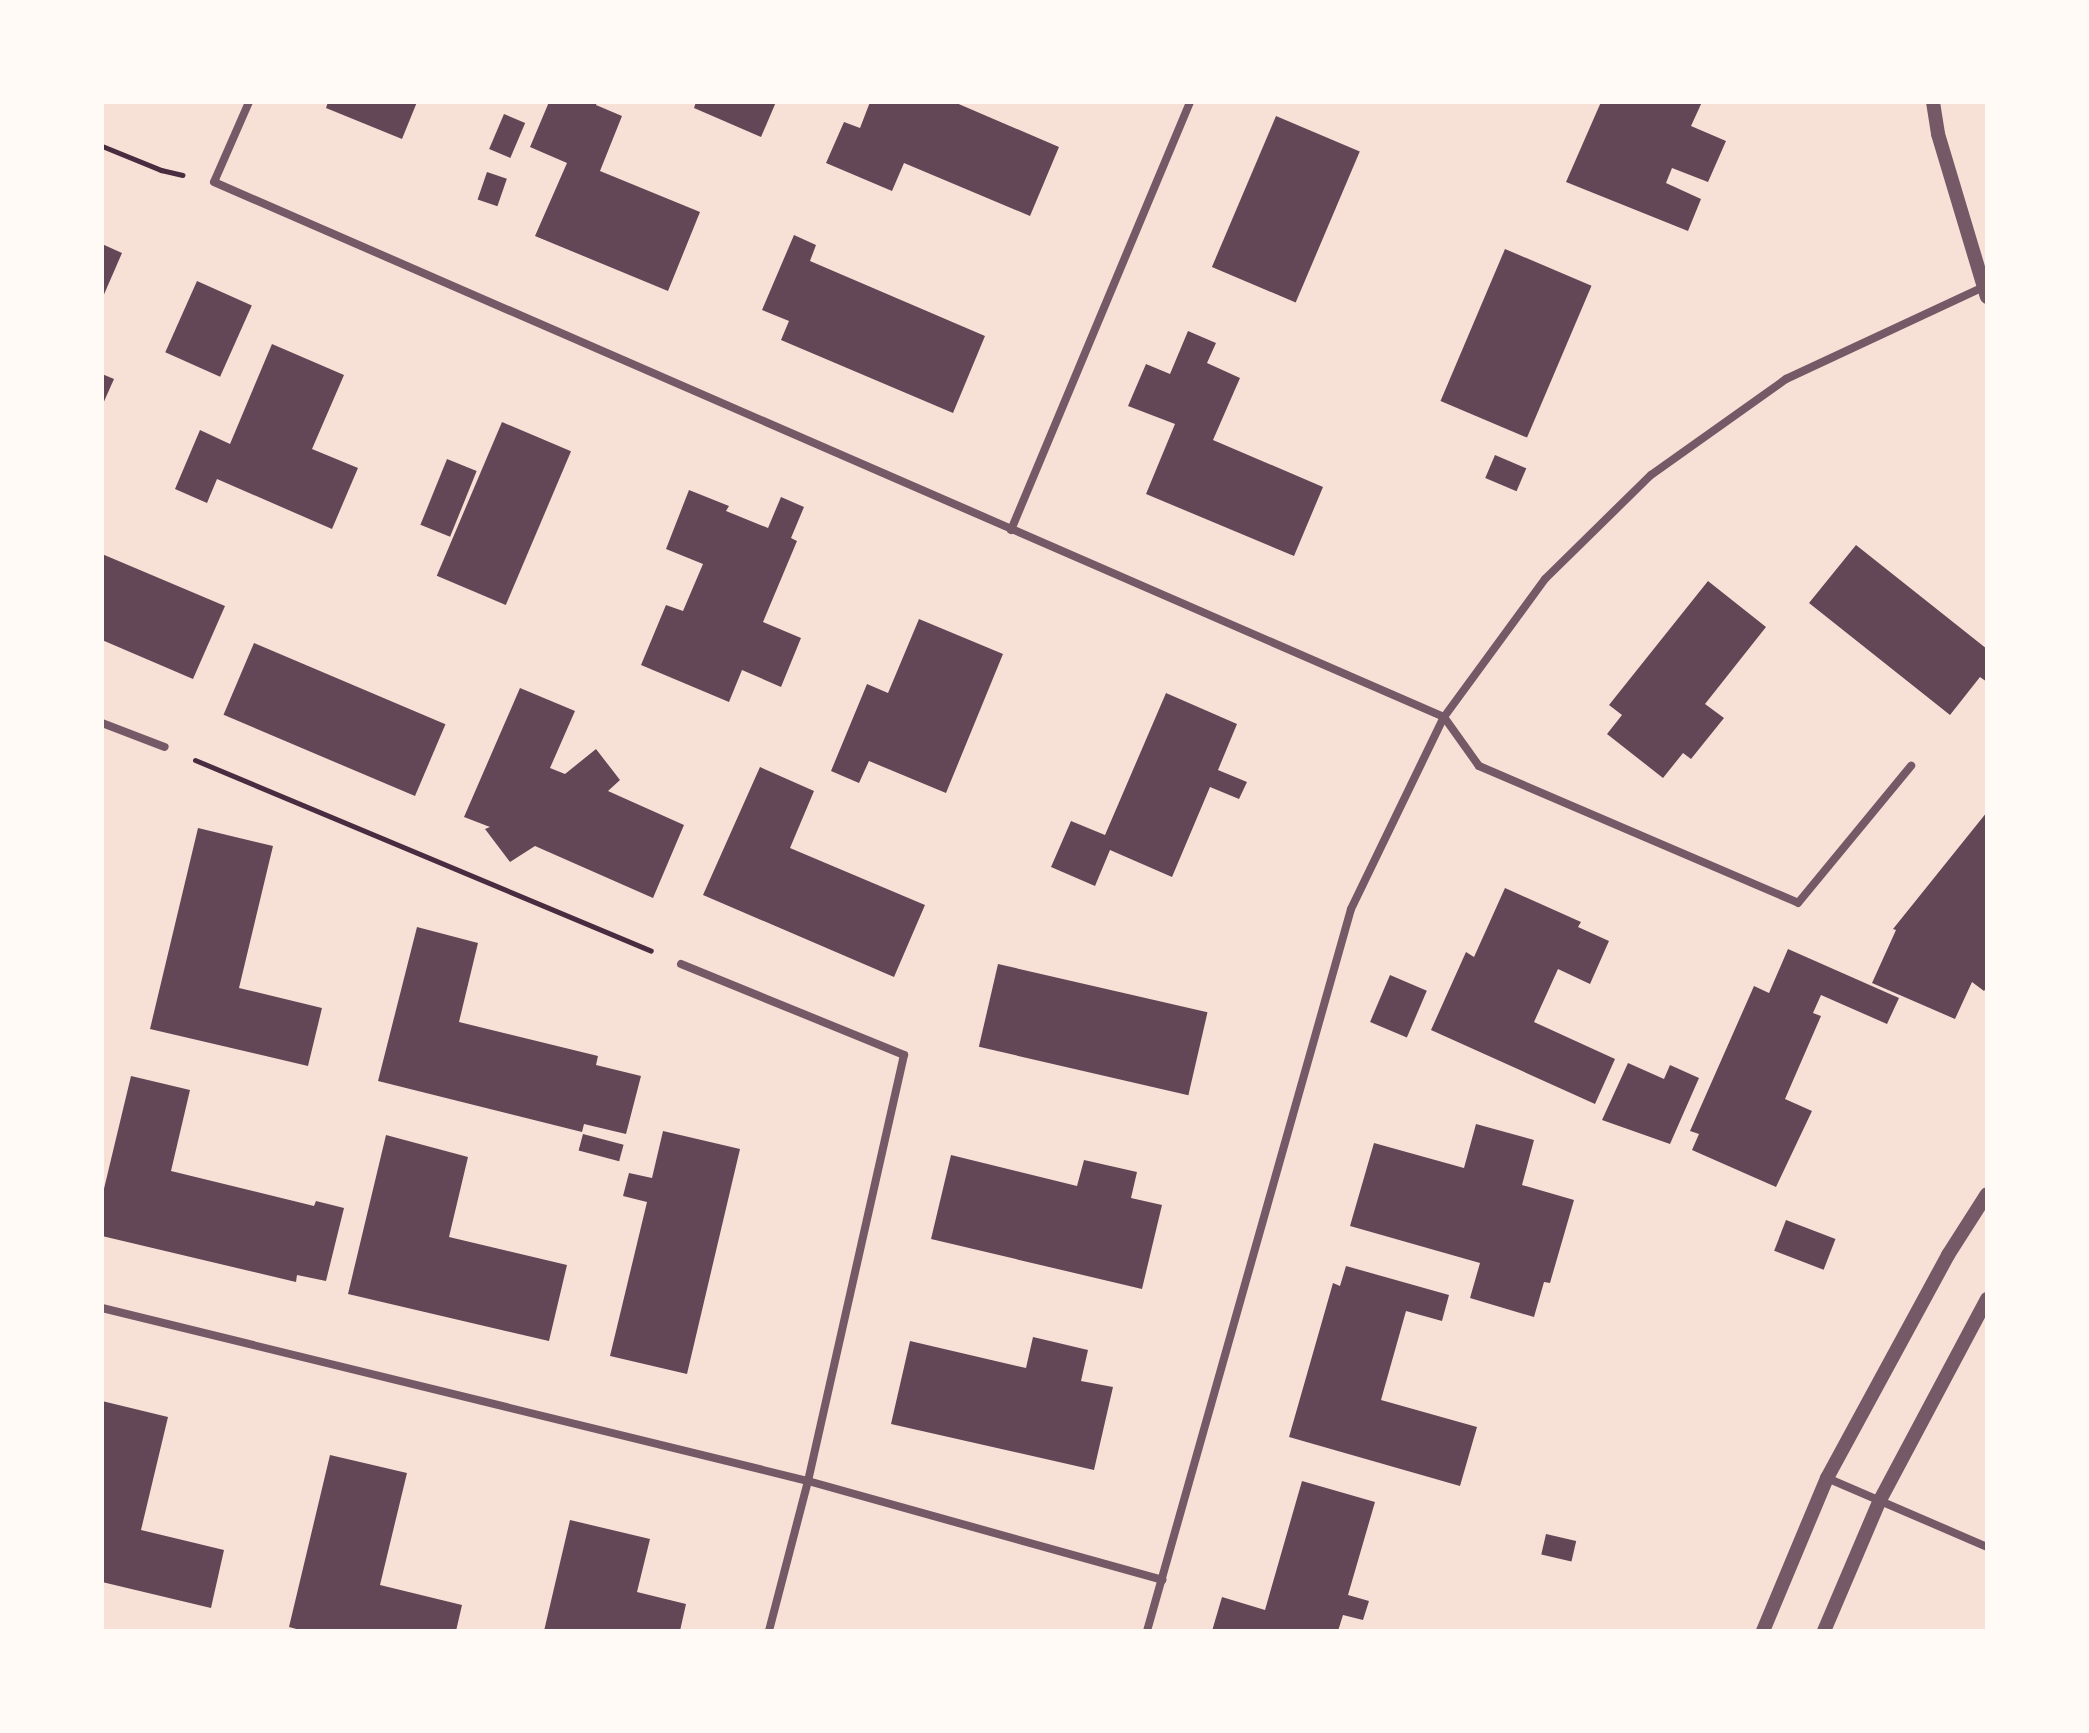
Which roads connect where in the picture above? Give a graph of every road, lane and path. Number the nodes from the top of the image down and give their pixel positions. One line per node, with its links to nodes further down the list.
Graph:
1 (249, 102): 5 (street)
2 (1190, 102): 7 (street)
3 (1933, 102): 6 (street)
4 (102, 146): 5 (path)
5 (214, 182): 7 (street)
6 (1985, 292): 8 (street)
7 (1011, 530): 8 (street)
8 (1444, 717): 11 (street); 20 (street)
9 (102, 723): 10 (street)
10 (165, 747): 12 (path)
11 (1911, 766)
12 (681, 964): 17 (street)
13 (1987, 1194): 16 (street)
14 (1987, 1299): 18 (street)
15 (102, 1308): 17 (street)
16 (1827, 1478): 18 (street); 23 (street)
17 (808, 1481): 20 (street); 21 (street)
18 (1879, 1502): 19 (street); 24 (street)
19 (1987, 1547)
20 (1162, 1580): 22 (street)
21 (769, 1631)
22 (1147, 1631)
23 (1763, 1631)
24 (1824, 1631)

